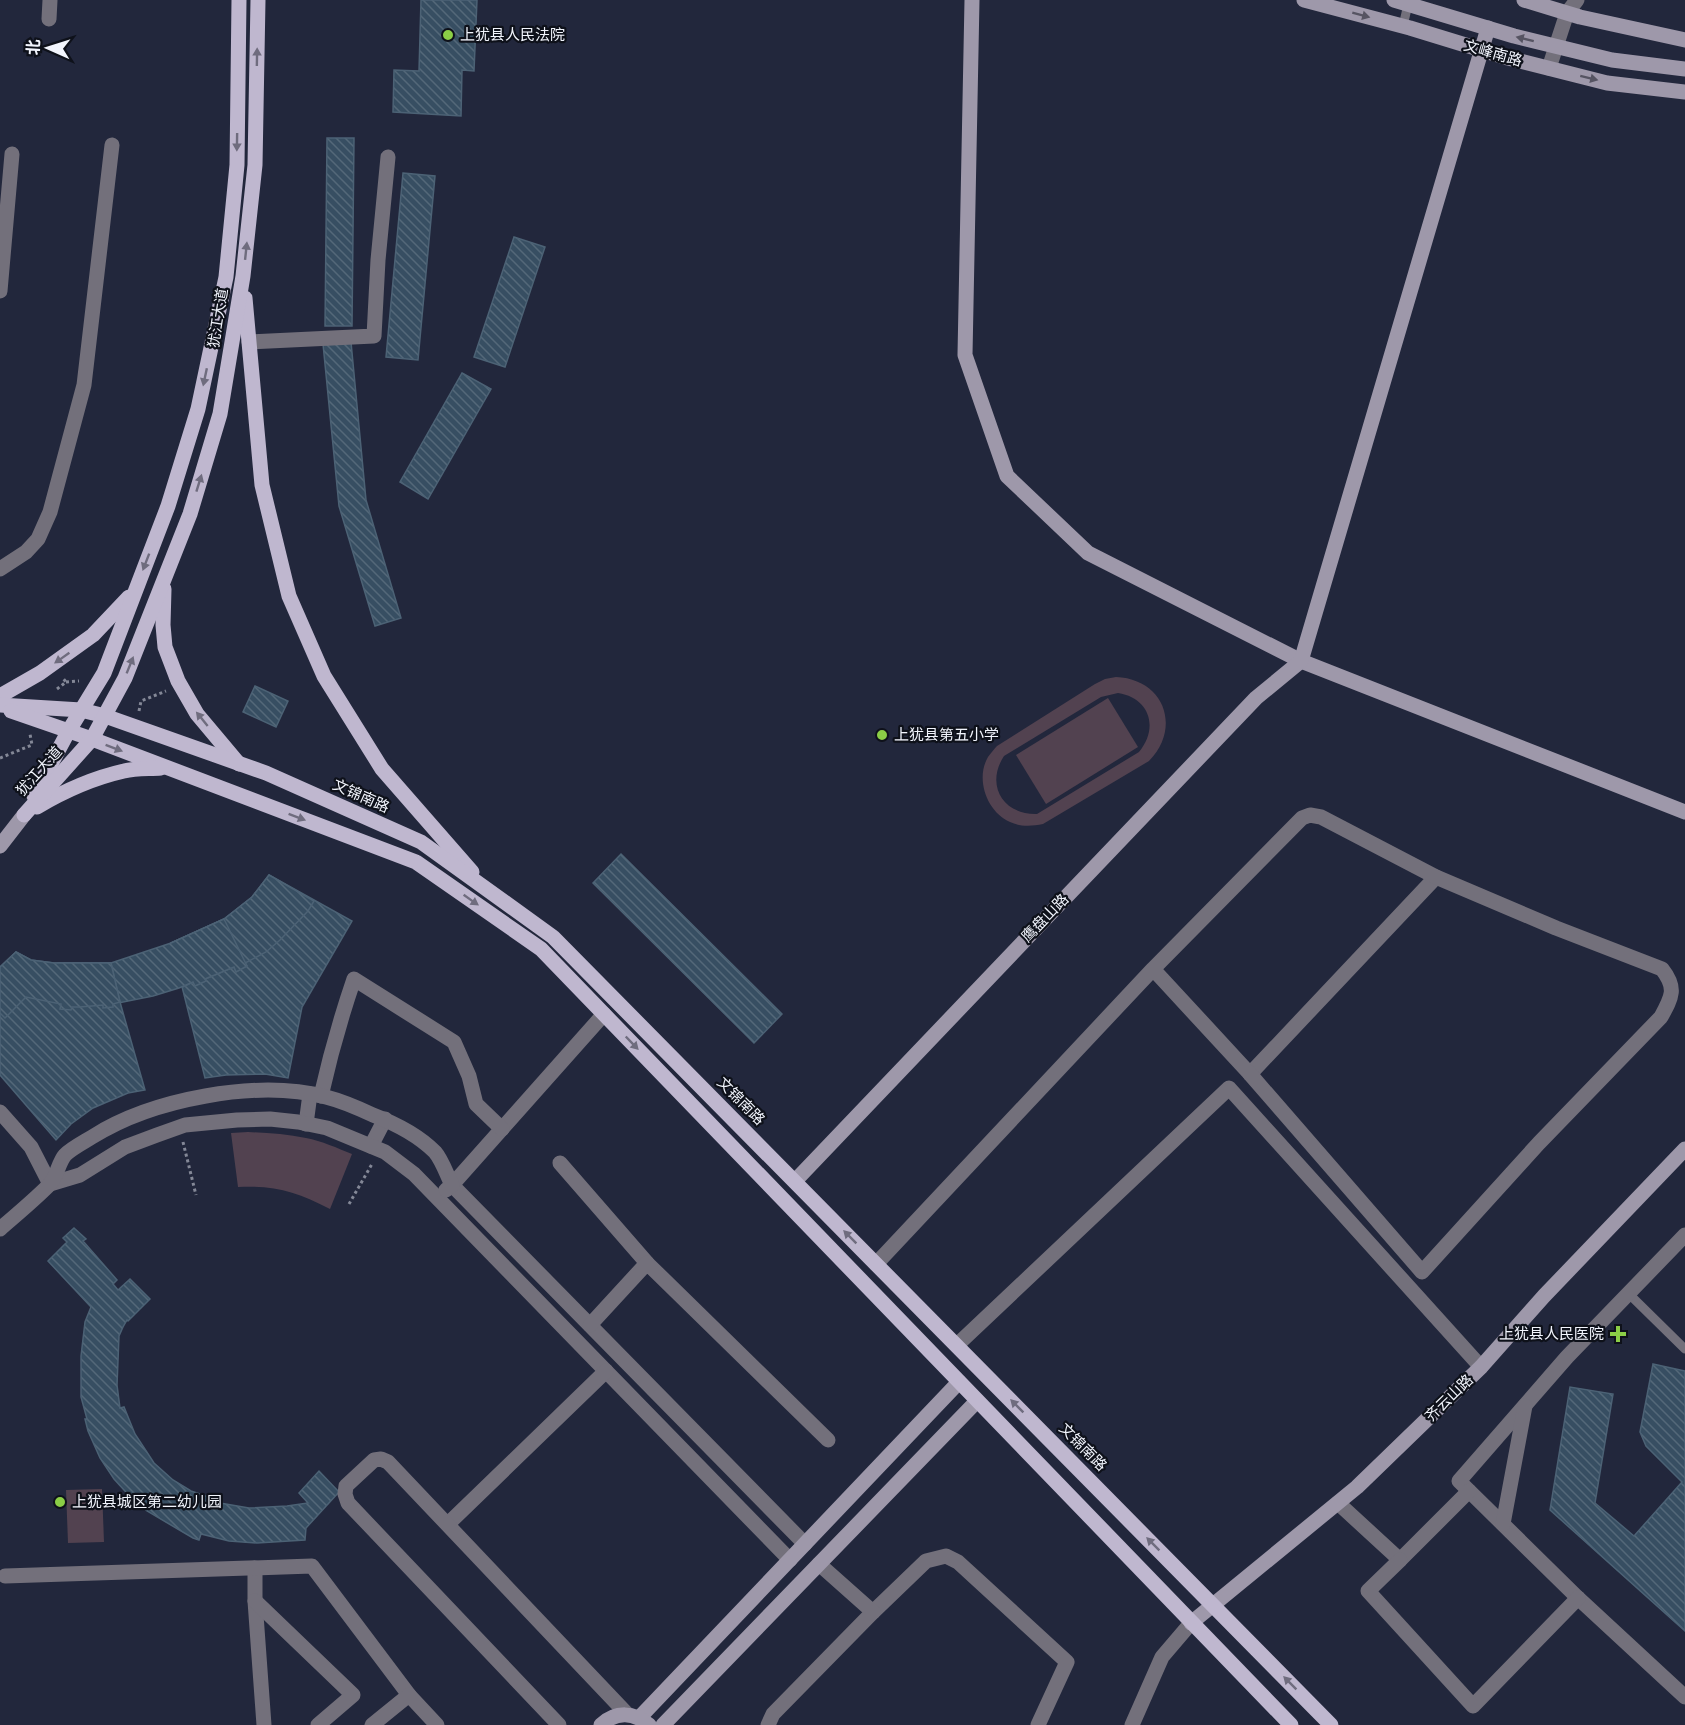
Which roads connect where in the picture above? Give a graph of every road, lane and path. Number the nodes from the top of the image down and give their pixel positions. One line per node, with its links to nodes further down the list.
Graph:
1 (50, 0): 10 (street)
2 (239, 0): 27 (main road, 犹江大道, one-way to 27)
3 (258, 0): 22 (main road, 犹江大道, one-way to 3)
4 (972, 0): 28 (street)
5 (1304, 0): 11 (street, 文峰南路, one-way to 11)
6 (1524, 0): 9 (street)
7 (1577, 0): 9 (street)
8 (1403, 1): 11 (lane); 12 (street, 文峰南路)
9 (1567, 13): 13 (street); 14 (street)
10 (49, 19)
11 (1403, 26): 15 (street, 文峰南路)
12 (1488, 28): 14 (street, 文峰南路, one-way to 12); 15 (street)
13 (1685, 40)
14 (1555, 46): 16 (street); 17 (street, 文峰南路)
15 (1481, 51): 16 (street, 文峰南路); 28 (street)
16 (1549, 68): 18 (street, 文峰南路, one-way to 18)
17 (1685, 69)
18 (1685, 92)
19 (112, 145): 25 (street)
20 (12, 154): 23 (street)
21 (388, 157): 24 (street)
22 (243, 276): 24 (main road); 26 (main road, 犹江大道, one-way to 22)
23 (0, 291)
24 (249, 342): 49 (main road)
25 (0, 569)
26 (164, 579): 38 (main road, 犹江大道, one-way to 26); 43 (main road, one-way to 26)
27 (135, 590): 34 (main road, one-way to 34); 36 (main road, 犹江大道)
28 (1302, 661): 45 (street); 64 (street, 鹰盘山路)
29 (57, 672): 31 (path)
30 (83, 681): 31 (path)
31 (66, 682): 32 (path)
32 (57, 689)
33 (166, 691): 37 (path)
34 (0, 696)
35 (0, 706): 36 (main road, 文锦南路); 39 (main road, 文锦南路)
36 (81, 710): 38 (main road, 文锦南路); 39 (main road, 犹江大道)
37 (139, 711)
38 (105, 716): 41 (main road, 犹江大道); 43 (main road, 文锦南路)
39 (68, 732): 41 (main road, 文锦南路); 46 (main road, 犹江大道)
40 (30, 734): 42 (path)
41 (92, 739): 44 (main road, 文锦南路, one-way to 44); 46 (main road, 犹江大道)
42 (0, 759)
43 (239, 764): 49 (main road, 文锦南路)
44 (167, 768): 46 (main road); 51 (main road, 文锦南路, one-way to 51)
45 (1685, 812)
46 (24, 815): 47 (street)
47 (0, 846)
48 (1436, 878): 50 (street); 52 (street); 52 (street)
49 (490, 892): 64 (main road, 文锦南路)
50 (1153, 969): 52 (street); 73 (street)
51 (604, 1014): 59 (street); 80 (main road, 文锦南路, one-way to 80)
52 (1250, 1074)
53 (316, 1095): 55 (street); 56 (street); 58 (street); 59 (street)
54 (0, 1112): 65 (street)
55 (385, 1119): 60 (street); 66 (street)
56 (306, 1124): 57 (street); 60 (street)
57 (179, 1127): 62 (street); 67 (path)
58 (107, 1129): 62 (street); 65 (street)
59 (502, 1129): 66 (street)
60 (376, 1148): 68 (street); 69 (path)
61 (1685, 1149): 78 (street, 齐云山路)
62 (118, 1151): 65 (street)
63 (560, 1163): 72 (street)
64 (795, 1181): 73 (main road, 文锦南路, one-way to 64)
65 (50, 1185): 70 (street)
66 (452, 1185): 68 (street); 75 (street)
67 (196, 1195)
68 (438, 1198): 79 (street)
69 (349, 1204)
70 (0, 1229)
71 (1685, 1235): 74 (street)
72 (647, 1263): 75 (street); 83 (street)
73 (876, 1264): 76 (main road, 文锦南路)
74 (1629, 1294): 77 (lane); 82 (street)
75 (590, 1325): 88 (street)
76 (957, 1345): 78 (street); 95 (main road, 文锦南路, one-way to 76)
77 (1685, 1349)
78 (1481, 1367): 85 (street, 齐云山路)
79 (606, 1371): 86 (street); 88 (street)
80 (959, 1382): 81 (main road, 文锦南路); 88 (street)
81 (977, 1401): 90 (street); 97 (main road, 文锦南路)
82 (1525, 1405): 84 (street); 87 (street)
83 (828, 1440)
84 (1469, 1491): 87 (street); 89 (street)
85 (1338, 1503): 89 (street); 95 (street, 齐云山路)
86 (448, 1524): 100 (street); 105 (street)
87 (1503, 1524): 93 (street)
88 (797, 1552): 90 (street); 100 (street)
89 (1400, 1560): 93 (street)
90 (817, 1567): 96 (street); 107 (street)
91 (255, 1568): 92 (street); 94 (street); 98 (street)
92 (5, 1576)
93 (1578, 1598): 99 (street)
94 (255, 1601): 101 (street); 102 (street)
95 (1212, 1604): 97 (street, 齐云山路); 112 (main road, 文锦南路, one-way to 95)
96 (873, 1612): 108 (street); 109 (street)
97 (1191, 1623): 110 (street); 111 (main road, 文锦南路)
98 (409, 1695): 103 (street); 104 (street)
99 (1685, 1697)
100 (639, 1719): 106 (street)
101 (264, 1725)
102 (318, 1725)
103 (372, 1725)
104 (437, 1725)
105 (559, 1725)
106 (601, 1725)
107 (663, 1725)
108 (768, 1725)
109 (1038, 1725)
110 (1132, 1725)
111 (1291, 1725)
112 (1331, 1725)

